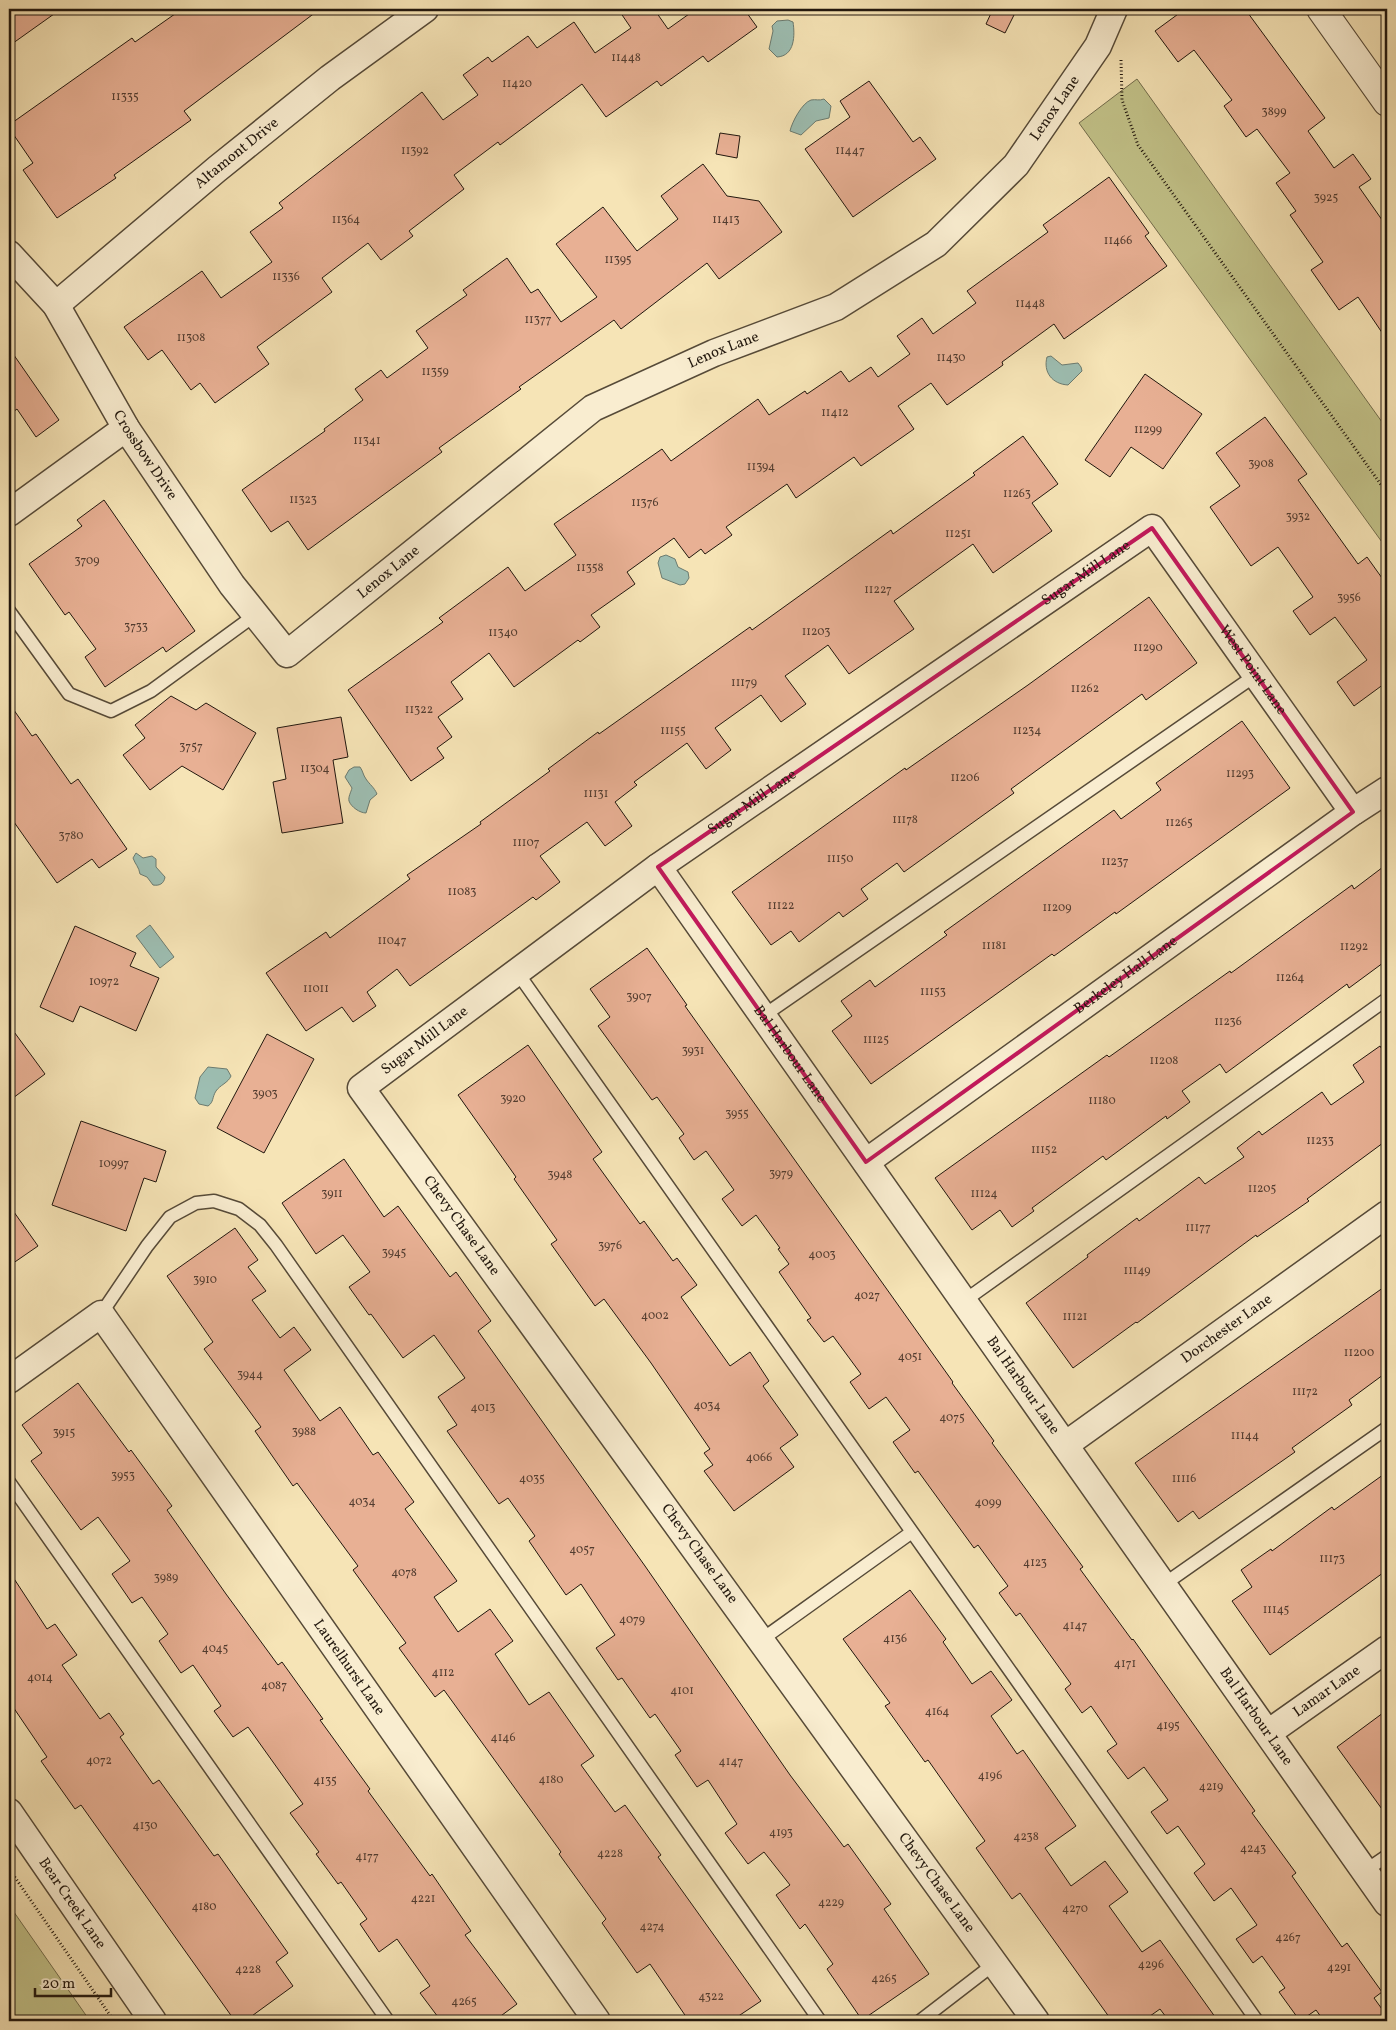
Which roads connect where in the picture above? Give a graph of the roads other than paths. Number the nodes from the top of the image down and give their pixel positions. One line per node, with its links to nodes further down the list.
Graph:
1 (425, 9): 6 (street, Altamont Drive)
2 (1114, 9): 12 (street, Lenox Lane)
3 (1321, 9): 4 (street)
4 (1387, 102)
5 (9, 254): 6 (street, Crossbow Drive)
6 (56, 305): 7 (street, Crossbow Drive)
7 (126, 428): 8 (street); 11 (street, Crossbow Drive)
8 (9, 512)
9 (1152, 528): 13 (street, West Point Lane); 16 (street, Sugar Mill Lane)
10 (9, 611): 11 (lane)
11 (255, 615): 12 (street, Crossbow Drive)
12 (287, 654)
13 (1256, 675): 15 (street, West Point Lane); 19 (lane)
14 (1387, 790): 15 (street, Berkeley Hall Lane)
15 (1353, 812): 21 (street, Berkeley Hall Lane)
16 (658, 867): 17 (street, Sugar Mill Lane); 19 (street, Bal Harbour Lane)
17 (517, 972): 20 (street, Sugar Mill Lane); 29 (lane)
18 (1387, 999): 23 (lane)
19 (763, 1016): 21 (street, Bal Harbour Lane)
20 (361, 1088): 31 (street, Chevy Chase Lane)
21 (866, 1162): 23 (street, Bal Harbour Lane)
22 (1387, 1214): 27 (street, Dorchester Lane)
23 (964, 1302): 27 (street, Bal Harbour Lane)
24 (101, 1314): 25 (street); 41 (street, Laurelhurst Lane); 42 (lane)
25 (9, 1380)
26 (1387, 1428): 30 (lane)
27 (1065, 1444): 30 (street, Bal Harbour Lane)
28 (9, 1482): 40 (lane)
29 (912, 1532): 31 (lane); 45 (lane)
30 (1163, 1585): 33 (street, Bal Harbour Lane)
31 (761, 1640): 38 (street, Chevy Chase Lane)
32 (1387, 1649): 33 (street, Lamar Lane)
33 (1268, 1733): 36 (street, Bal Harbour Lane)
34 (9, 1812): 39 (street, Bear Creek Lane)
35 (1387, 1856): 36 (lane)
36 (1365, 1871): 37 (street, Bal Harbour Lane)
37 (1387, 1902)
38 (994, 1964): 43 (lane); 44 (street, Chevy Chase Lane)
39 (152, 2021)
40 (388, 2021)
41 (597, 2021)
42 (820, 2021)
43 (920, 2021)
44 (1036, 2021)
45 (1257, 2021)

